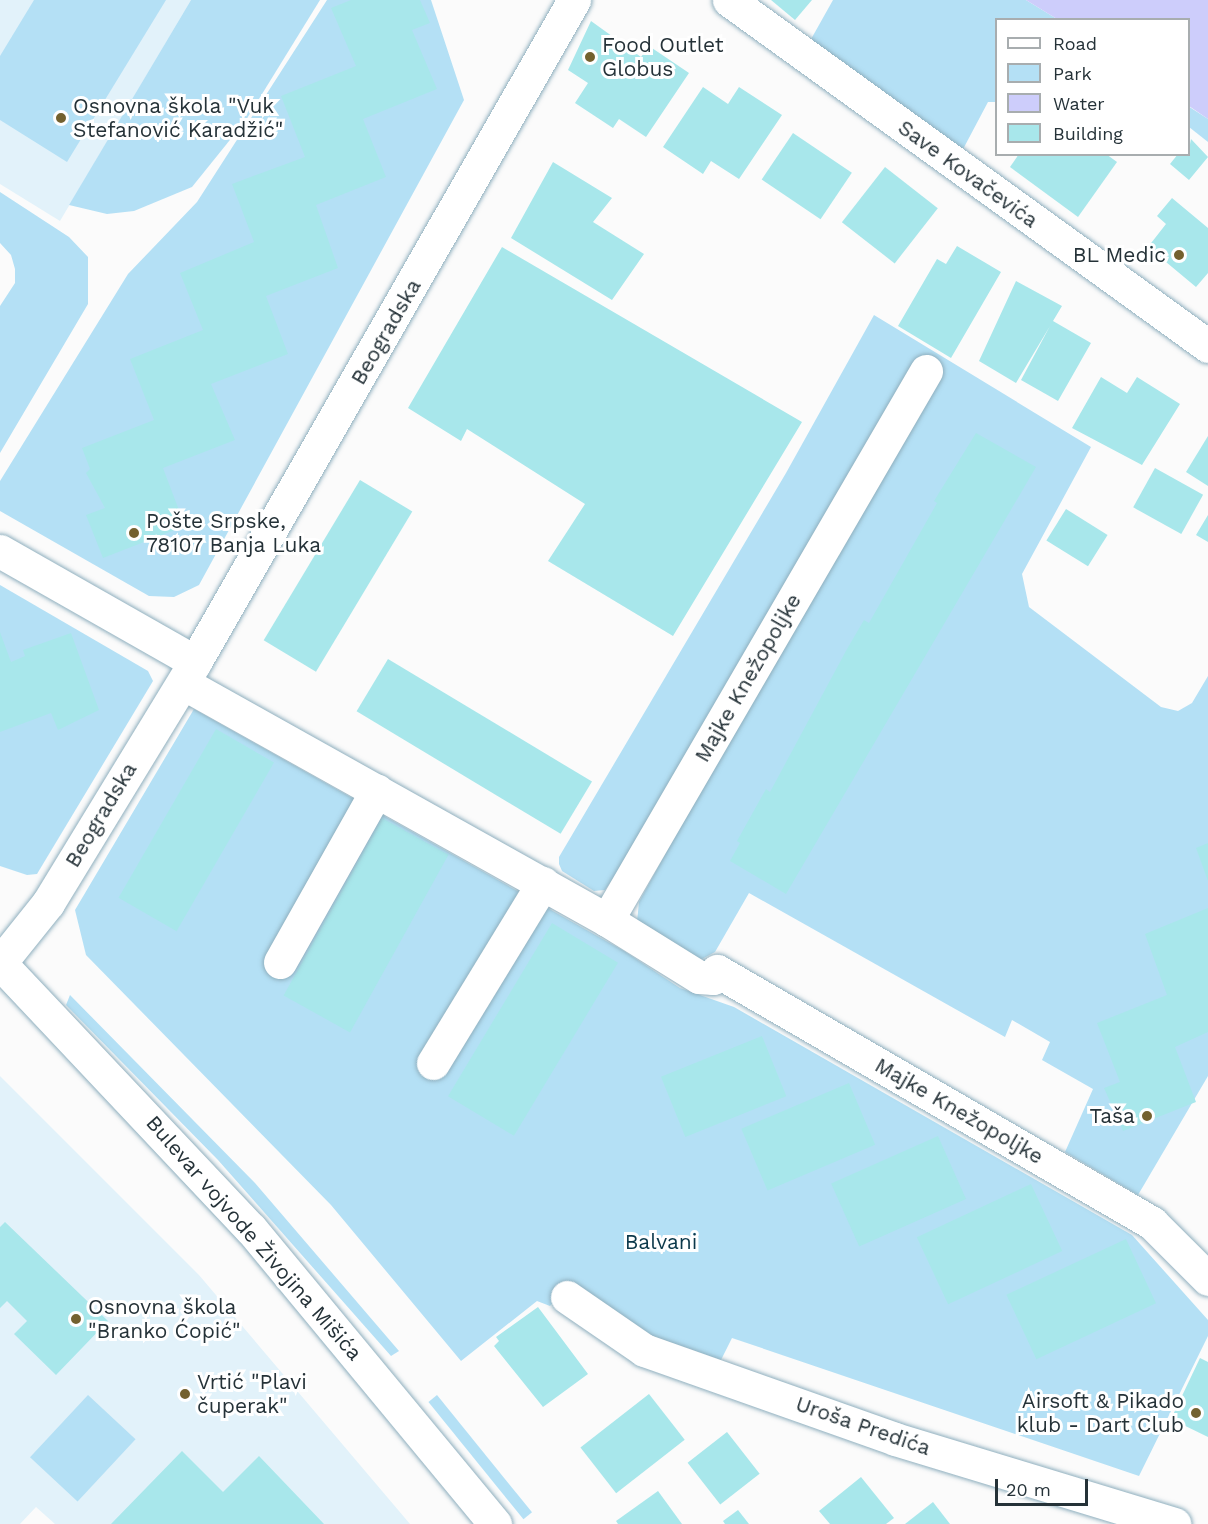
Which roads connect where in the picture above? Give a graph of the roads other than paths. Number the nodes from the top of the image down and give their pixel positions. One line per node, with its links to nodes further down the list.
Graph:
1 (574, 0): 6 (street, Beogradska)
2 (729, 0): 3 (street, Save Kovačevića)
3 (1208, 346)
4 (926, 371): 9 (street, Majke Knežopoljke)
5 (0, 551): 6 (street)
6 (189, 672): 7 (street); 11 (street, Beogradska)
7 (377, 790): 8 (street); 10 (street)
8 (543, 884): 9 (street); 12 (street)
9 (607, 920): 13 (street, Majke Knežopoljke)
10 (280, 962)
11 (0, 963): 15 (street, Bulevar vojvode Živojina Mišića)
12 (433, 1063)
13 (1208, 1279)
14 (567, 1297): 16 (street, Uroša Predića)
15 (495, 1524)
16 (1174, 1524)

